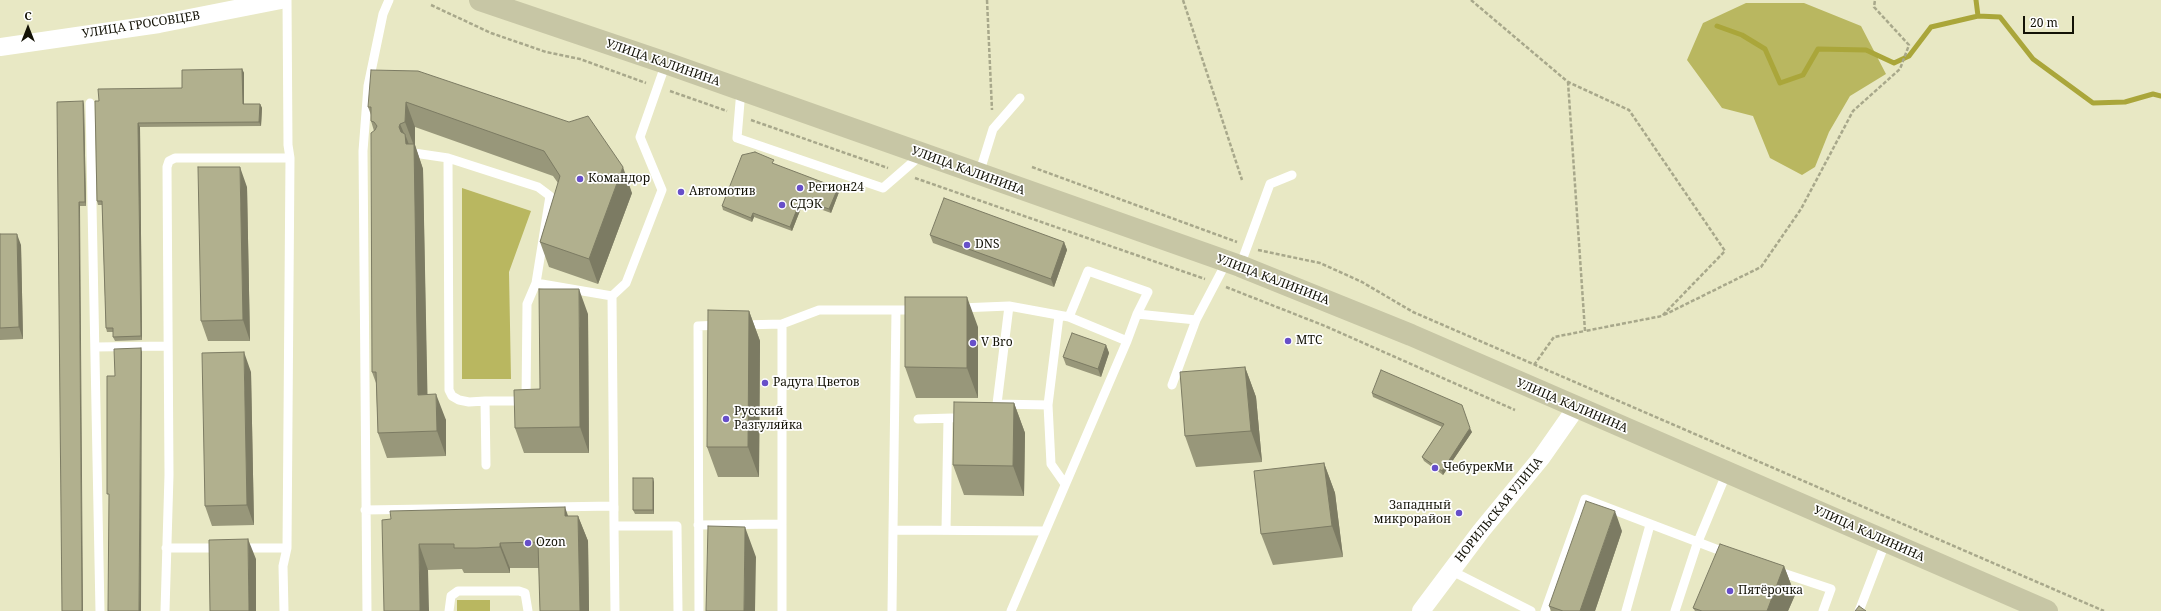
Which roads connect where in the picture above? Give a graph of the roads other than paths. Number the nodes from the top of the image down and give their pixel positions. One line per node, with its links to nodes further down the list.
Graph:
1 (281, 0): 5 (street, УЛИЦА ГРОСОВЦЕВ)
2 (287, 0): 14 (lane)
3 (389, 0): 10 (lane)
4 (480, 0): 6 (main road, УЛИЦА КАЛИНИНА)
5 (0, 47)
6 (666, 63): 7 (main road, УЛИЦА КАЛИНИНА); 20 (lane)
7 (741, 90): 13 (main road, УЛИЦА КАЛИНИНА); 13 (lane)
8 (1020, 98): 16 (lane)
9 (90, 103): 32 (lane)
10 (363, 151): 11 (lane); 44 (lane)
11 (374, 152)
12 (414, 153): 15 (lane)
13 (921, 154): 16 (main road, УЛИЦА КАЛИНИНА)
14 (290, 158): 31 (lane); 55 (lane)
15 (448, 158): 19 (lane); 34 (lane)
16 (979, 175): 18 (main road, УЛИЦА КАЛИНИНА)
17 (1292, 175): 18 (lane)
18 (1238, 258): 28 (lane); 36 (main road, УЛИЦА КАЛИНИНА)
19 (536, 284): 20 (lane); 34 (lane)
20 (612, 296): 43 (lane)
21 (1009, 306): 22 (lane); 26 (lane); 35 (lane)
22 (949, 308)
23 (926, 309): 24 (lane)
24 (896, 310): 29 (lane); 49 (lane)
25 (1137, 314): 27 (lane); 28 (lane); 30 (lane)
26 (1059, 316): 27 (lane); 35 (lane)
27 (1069, 317): 30 (lane)
28 (1196, 320): 33 (lane)
29 (782, 324): 45 (lane); 46 (lane)
30 (1127, 341): 42 (lane)
31 (167, 346): 32 (lane); 54 (lane)
32 (96, 347): 59 (lane)
33 (1172, 384)
34 (485, 401): 40 (lane)
35 (1048, 405): 42 (lane)
36 (1576, 408): 41 (main road, УЛИЦА КАЛИНИНА); 58 (street, НОРИЛЬСКАЯ УЛИЦА)
37 (962, 414): 39 (lane)
38 (918, 419): 39 (lane)
39 (948, 419): 50 (lane)
40 (486, 465)
41 (1727, 472): 52 (main road, УЛИЦА КАЛИНИНА); 53 (lane)
42 (1065, 484): 51 (lane)
43 (614, 506): 44 (lane); 48 (lane)
44 (365, 510): 62 (lane)
45 (782, 524): 46 (lane); 68 (lane)
46 (698, 525): 67 (lane)
47 (1650, 525): 53 (lane); 73 (lane); 74 (lane)
48 (614, 526): 65 (lane); 66 (lane)
49 (893, 530): 50 (lane); 69 (lane)
50 (946, 530): 51 (lane)
51 (1045, 532): 70 (lane)
52 (1886, 541): 77 (lane); 78 (main road, УЛИЦА КАЛИНИНА)
53 (1697, 544): 56 (lane); 75 (lane)
54 (166, 548): 55 (lane); 60 (lane)
55 (287, 548): 61 (lane)
56 (1742, 559)
57 (1771, 569): 76 (lane)
58 (1450, 570): 71 (street, НОРИЛЬСКАЯ УЛИЦА); 72 (lane)
59 (100, 611)
60 (165, 611)
61 (284, 611)
62 (367, 611)
63 (449, 611): 64 (lane)
64 (528, 611)
65 (616, 611)
66 (678, 611)
67 (699, 611)
68 (782, 611)
69 (892, 611)
70 (1011, 611)
71 (1421, 611)
72 (1531, 611)
73 (1545, 611)
74 (1626, 611)
75 (1675, 611)
76 (1823, 611)
77 (1859, 611)
78 (2047, 611)

